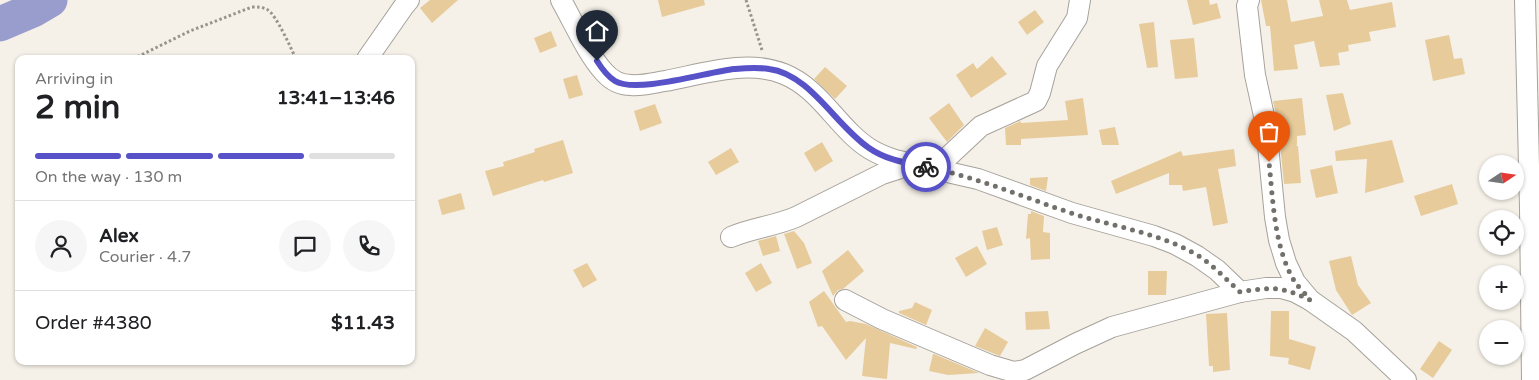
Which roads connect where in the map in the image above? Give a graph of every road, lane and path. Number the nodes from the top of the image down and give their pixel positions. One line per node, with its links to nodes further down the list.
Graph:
1 (409, 0): 9 (street)
2 (561, 0): 10 (street)
3 (746, 0): 10 (path)
4 (1080, 0): 12 (street)
5 (1525, 0): 18 (street)
6 (1247, 2): 16 (street)
7 (140, 55): 8 (path)
8 (294, 55)
9 (370, 55)
10 (771, 69): 11 (street)
11 (914, 164): 12 (street); 13 (street)
12 (935, 168): 14 (street)
13 (730, 237)
14 (1240, 292): 15 (street); 16 (street)
15 (845, 300)
16 (1310, 300): 17 (street)
17 (1406, 380)
18 (1532, 380)

